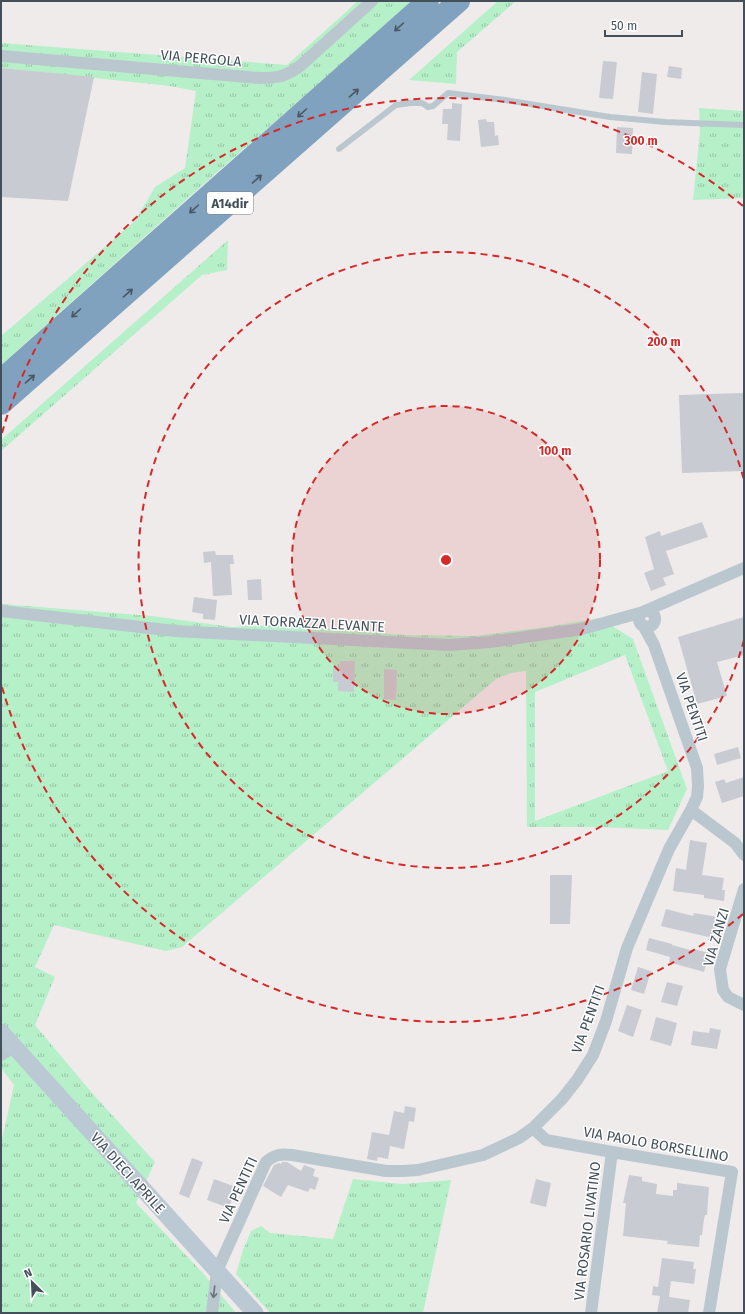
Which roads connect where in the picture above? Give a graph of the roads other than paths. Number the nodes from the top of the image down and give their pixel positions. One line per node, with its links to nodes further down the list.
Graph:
1 (372, 1): 4 (street, VIA PERGOLA)
2 (428, 1): 7 (highway, A14dir, one-way to 7)
3 (459, 1): 8 (highway, A14dir, one-way to 3)
4 (1, 56)
5 (744, 125): 6 (lane)
6 (339, 149)
7 (1, 380)
8 (1, 404)
9 (744, 568): 11 (street)
10 (1, 611): 11 (street, VIA TORRAZZA LEVANTE)
11 (646, 619): 12 (street, VIA PENTITI)
12 (692, 810): 13 (street); 18 (street, VIA PENTITI)
13 (744, 855)
14 (744, 890): 15 (street, VIA ZANZI)
15 (744, 1005)
16 (1, 1032): 17 (main road, VIA DIECI APRILE)
17 (8, 1051): 20 (main road, VIA DIECI APRILE)
18 (533, 1128): 19 (street, VIA PAOLO BORSELLINO); 20 (street, VIA PENTITI)
19 (612, 1152): 23 (street, VIA ROSARIO LIVATINO); 24 (street, VIA PAOLO BORSELLINO)
20 (217, 1271): 21 (street, one-way to 21); 22 (main road, VIA DIECI APRILE)
21 (212, 1313)
22 (255, 1313)
23 (591, 1313)
24 (709, 1313)

